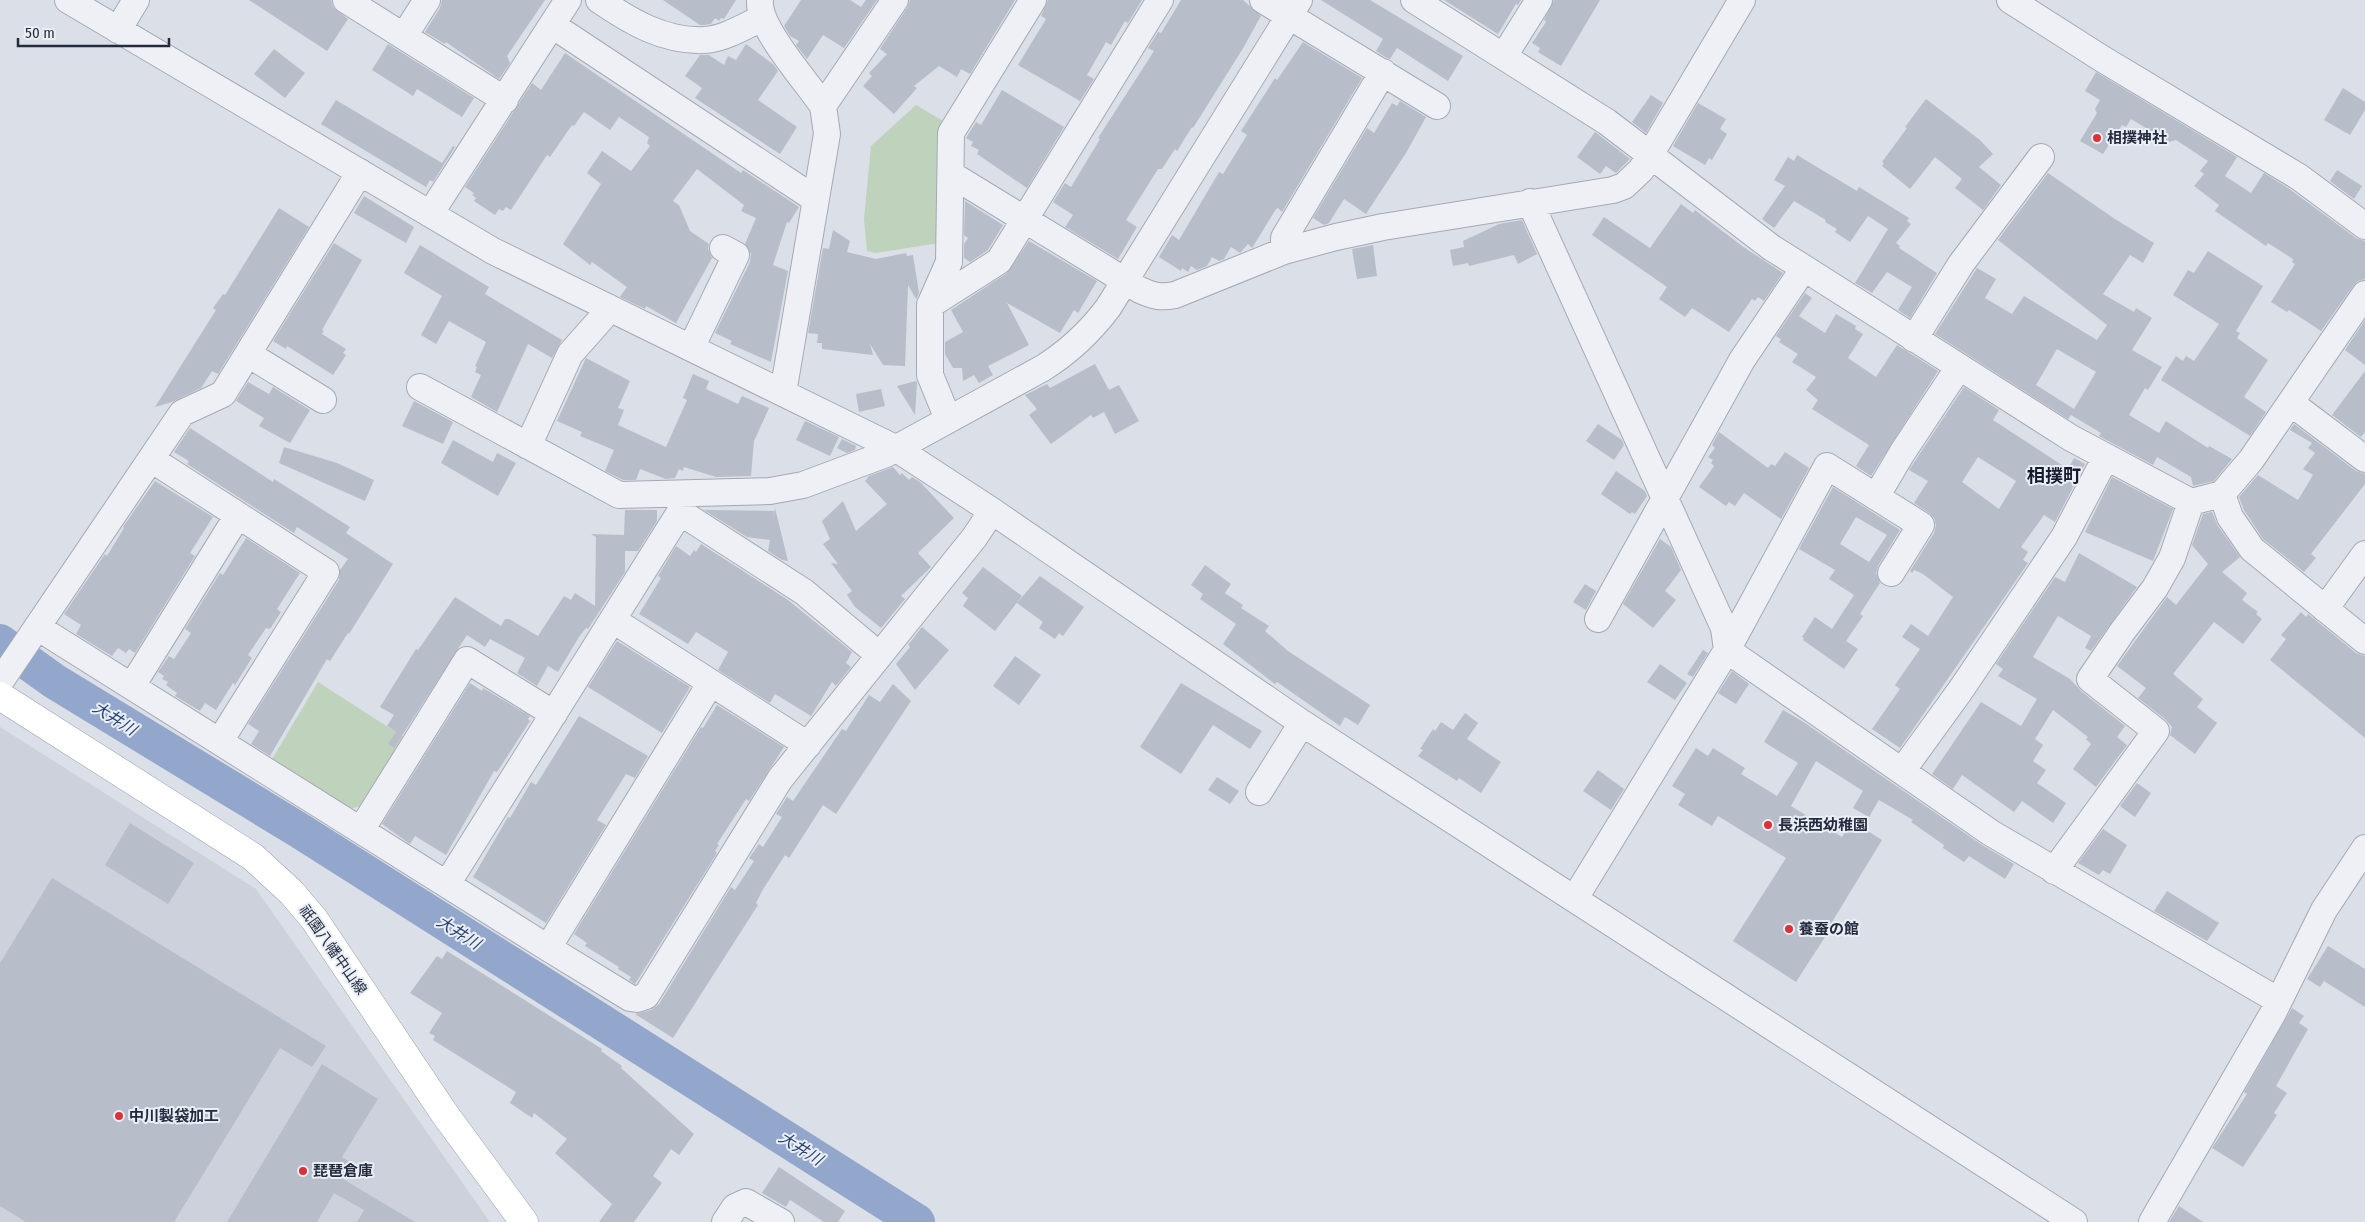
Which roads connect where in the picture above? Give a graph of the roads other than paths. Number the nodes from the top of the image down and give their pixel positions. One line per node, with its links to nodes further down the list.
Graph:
1 (68, 0): 18 (street)
2 (136, 0): 18 (street)
3 (346, 0): 19 (street)
4 (427, 0): 19 (street)
5 (568, 0): 17 (street)
6 (599, 0): 16 (street)
7 (895, 0): 23 (street)
8 (1033, 0): 28 (street)
9 (1160, 0): 32 (street)
10 (1263, 0): 15 (street)
11 (1414, 0): 20 (street)
12 (1539, 0): 20 (street)
13 (1742, 0): 25 (street)
14 (2010, 0): 33 (street)
15 (1294, 8): 21 (street); 37 (street)
16 (761, 9): 23 (street)
17 (552, 25): 22 (street); 29 (street)
18 (118, 30): 27 (street)
19 (404, 36): 22 (street)
20 (1504, 56): 25 (street)
21 (1383, 72): 24 (street); 35 (street)
22 (505, 100): 31 (street)
23 (823, 106): 29 (street)
24 (1437, 106)
25 (1651, 155): 30 (street); 36 (street)
26 (2041, 157): 41 (street)
27 (360, 172): 31 (street); 43 (street)
28 (952, 175): 32 (street); 39 (street)
29 (815, 199): 46 (street)
30 (1530, 202): 35 (street); 57 (street)
31 (430, 214): 40 (street)
32 (1024, 220): 37 (street); 39 (street)
33 (2365, 226)
34 (723, 248): 42 (street)
35 (1284, 251): 37 (street)
36 (1804, 268): 41 (street); 57 (street)
37 (1124, 281): 49 (street)
38 (2365, 294): 48 (street)
39 (930, 305): 49 (street)
40 (608, 308): 42 (street); 50 (street)
41 (1914, 338): 44 (street)
42 (690, 348): 46 (street)
43 (248, 354): 47 (street); 53 (street)
44 (1959, 367): 52 (street); 56 (street)
45 (420, 387): 50 (street)
46 (783, 393): 51 (street)
47 (323, 400)
48 (2291, 403): 54 (street); 55 (street)
49 (948, 419): 51 (street)
50 (528, 446): 59 (street)
51 (897, 449): 59 (street); 60 (street)
52 (2106, 457): 58 (street); 79 (street)
53 (151, 459): 61 (street); 67 (street)
54 (2365, 459)
55 (2222, 494): 58 (street); 64 (street)
56 (1876, 497): 63 (street); 69 (street)
57 (1667, 498): 65 (street); 69 (street)
58 (2191, 502): 83 (street)
59 (680, 503): 66 (street); 70 (street)
60 (992, 511): 70 (street); 76 (street)
61 (238, 515): 73 (street); 77 (street)
62 (2365, 554): 64 (street)
63 (1891, 573)
64 (2325, 609): 68 (street)
65 (1598, 619)
66 (613, 620): 72 (street); 75 (street)
67 (32, 635): 71 (street); 73 (street)
68 (2365, 641)
69 (1727, 650): 79 (street); 85 (street)
70 (879, 655): 78 (street)
71 (5, 675)
72 (710, 684): 78 (street); 86 (street)
73 (132, 686): 77 (street)
74 (0, 696): 88 (main road, 祇園八幡中山線)
75 (554, 714): 81 (street); 84 (street)
76 (1302, 723): 80 (street); 85 (street)
77 (220, 741): 81 (street)
78 (808, 745): 86 (street)
79 (1902, 771): 83 (street)
80 (1258, 792)
81 (361, 830): 84 (street)
82 (2365, 848): 87 (street)
83 (2054, 870): 87 (street)
84 (446, 884): 86 (street)
85 (1575, 898): 91 (street)
86 (548, 948)
87 (2279, 1001): 92 (street)
88 (524, 1222)
89 (725, 1222): 90 (street)
90 (781, 1222)
91 (2074, 1222)
92 (2152, 1222)

